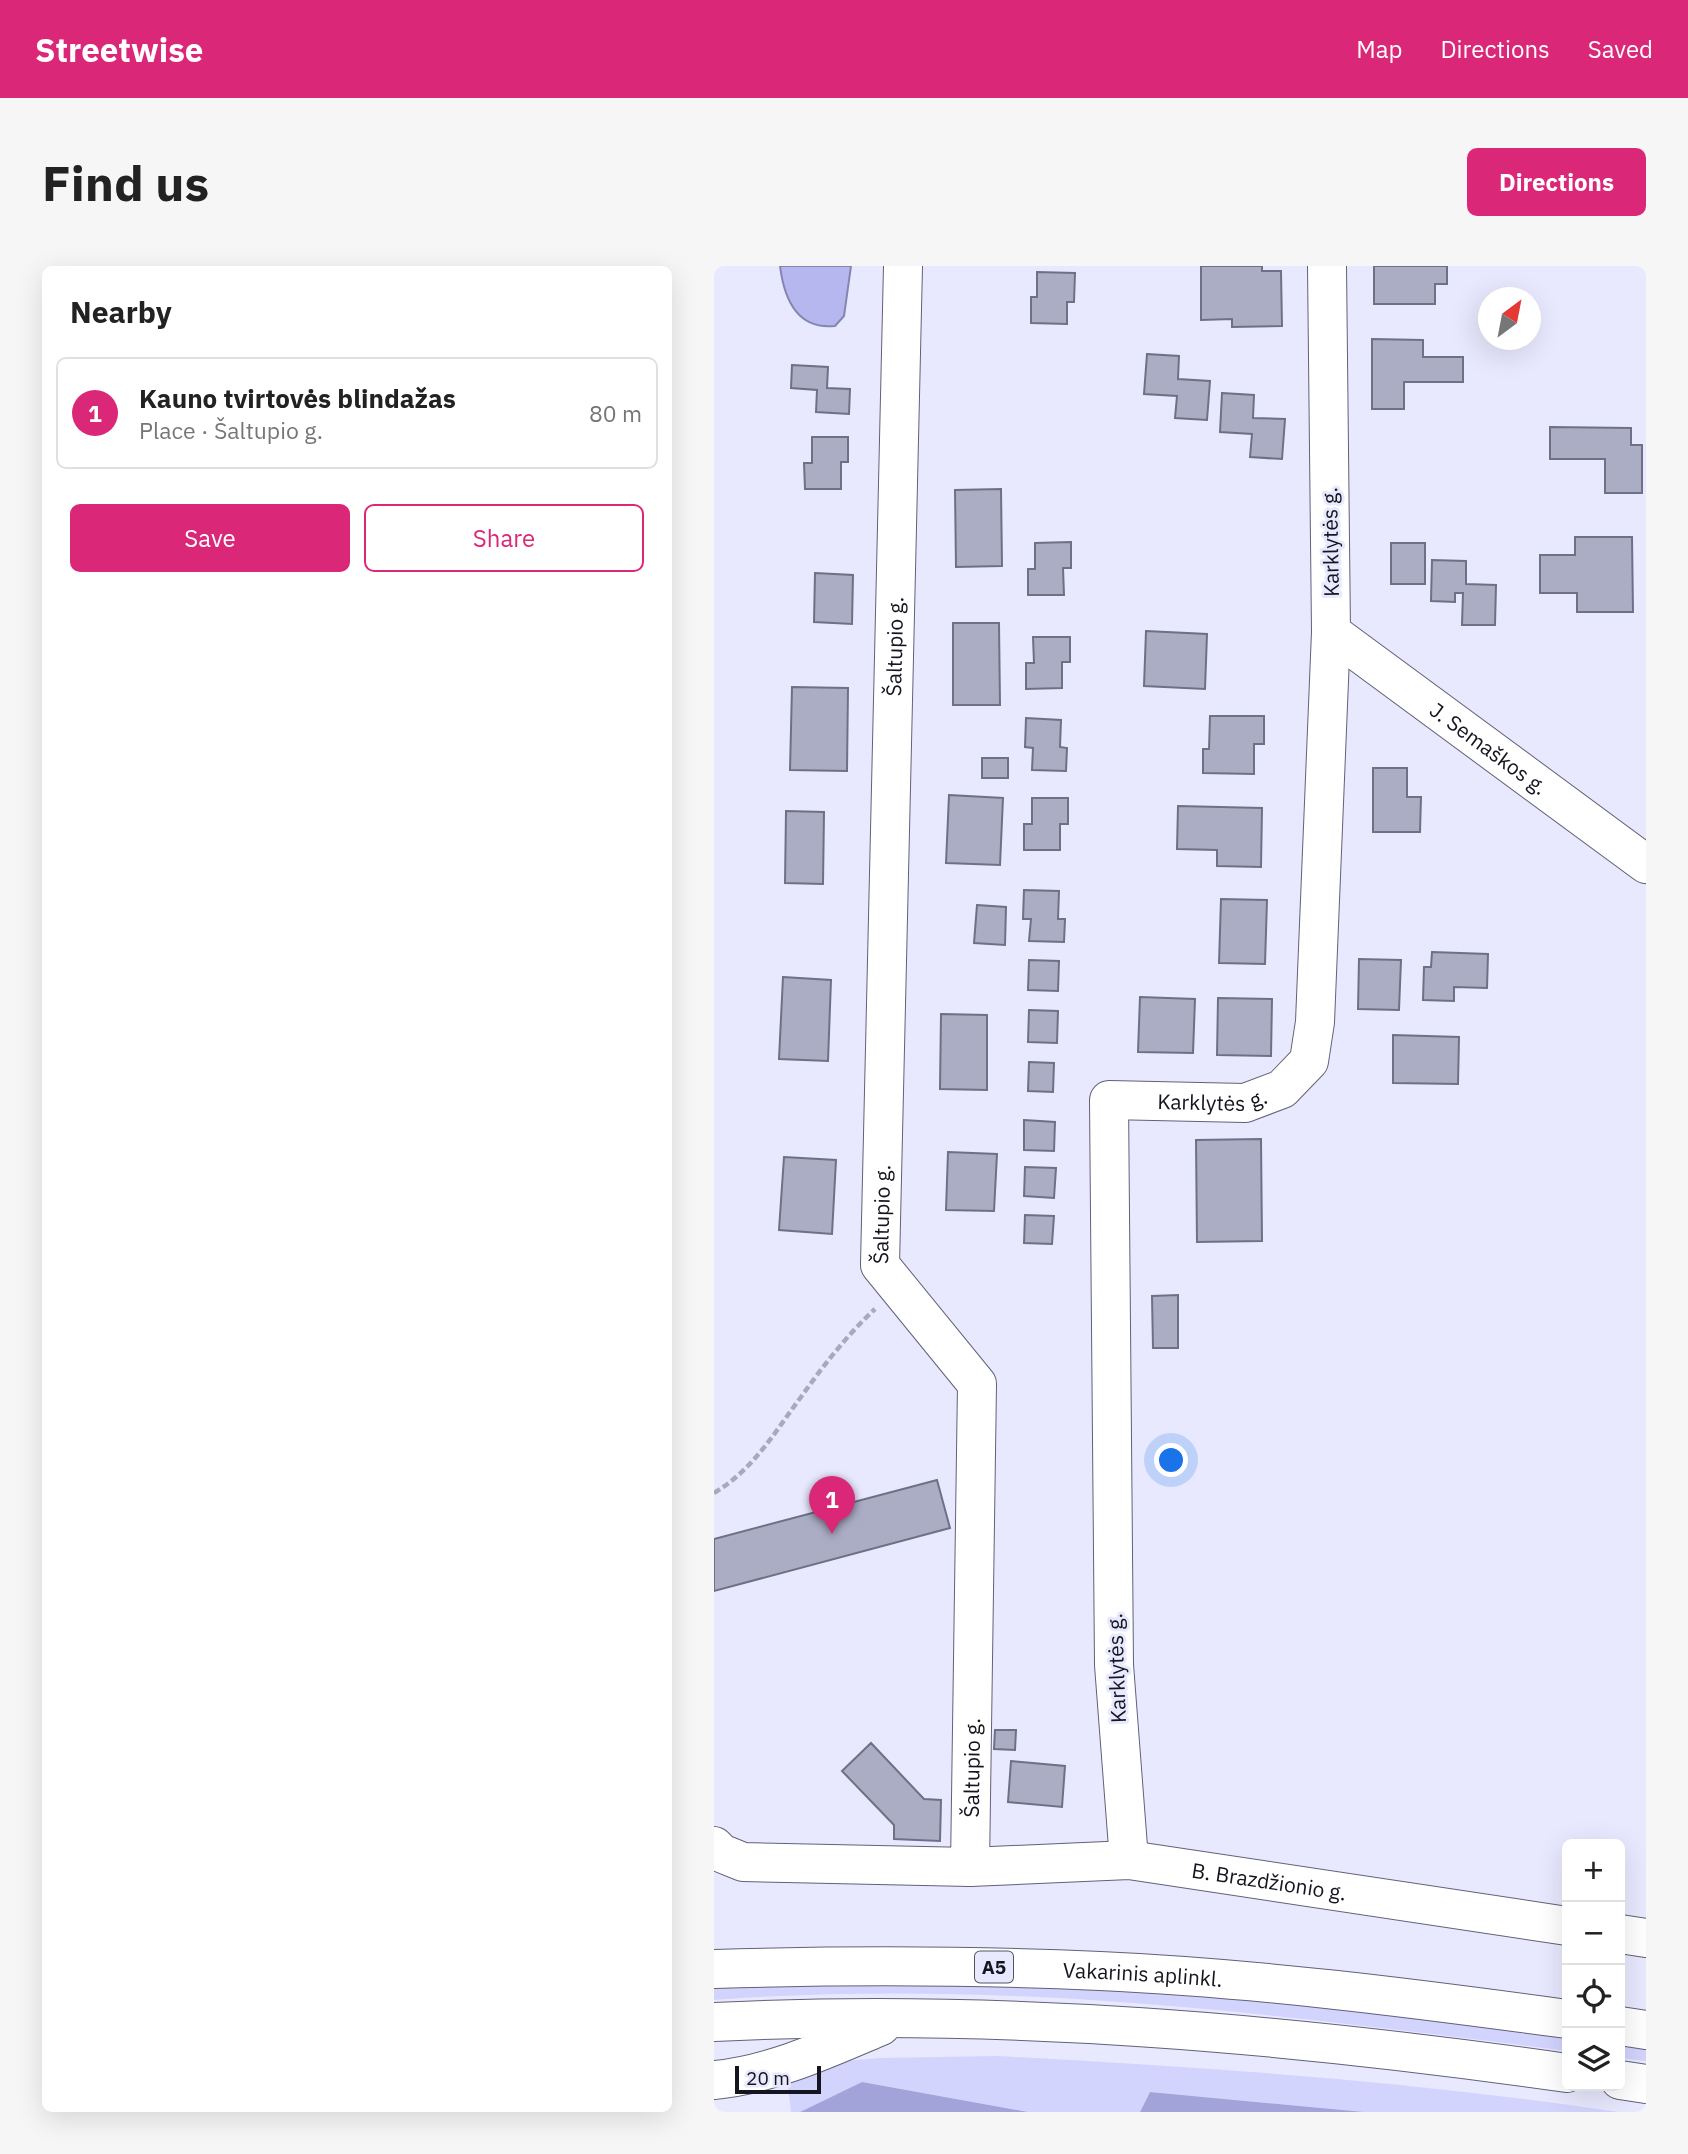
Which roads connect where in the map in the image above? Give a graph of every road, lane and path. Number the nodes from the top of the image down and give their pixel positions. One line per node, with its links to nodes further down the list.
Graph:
1 (904, 266): 5 (main road, Šaltupio g.)
2 (1327, 266): 3 (main road, Karklytės g.)
3 (1331, 632): 4 (main road, J. Semaškos g.); 8 (main road, Karklytės g.)
4 (1646, 864)
5 (898, 1287): 6 (path); 9 (main road, Šaltupio g.)
6 (714, 1493)
7 (714, 1846): 9 (main road)
8 (1129, 1860): 9 (main road, B. Brazdžionio g.); 10 (main road, B. Brazdžionio g.)
9 (970, 1867)
10 (1562, 1925)
11 (1625, 1935): 12 (main road)
12 (1646, 1938)
13 (714, 1969): 14 (main road, Vakarinis aplinkl. / A5)
14 (1562, 2018)
15 (899, 2019): 16 (main road); 19 (main road); 20 (main road)
16 (714, 2022)
17 (1625, 2027): 18 (main road)
18 (1646, 2030)
19 (1562, 2072)
20 (714, 2080)
21 (1625, 2081): 22 (main road)
22 (1646, 2084)

